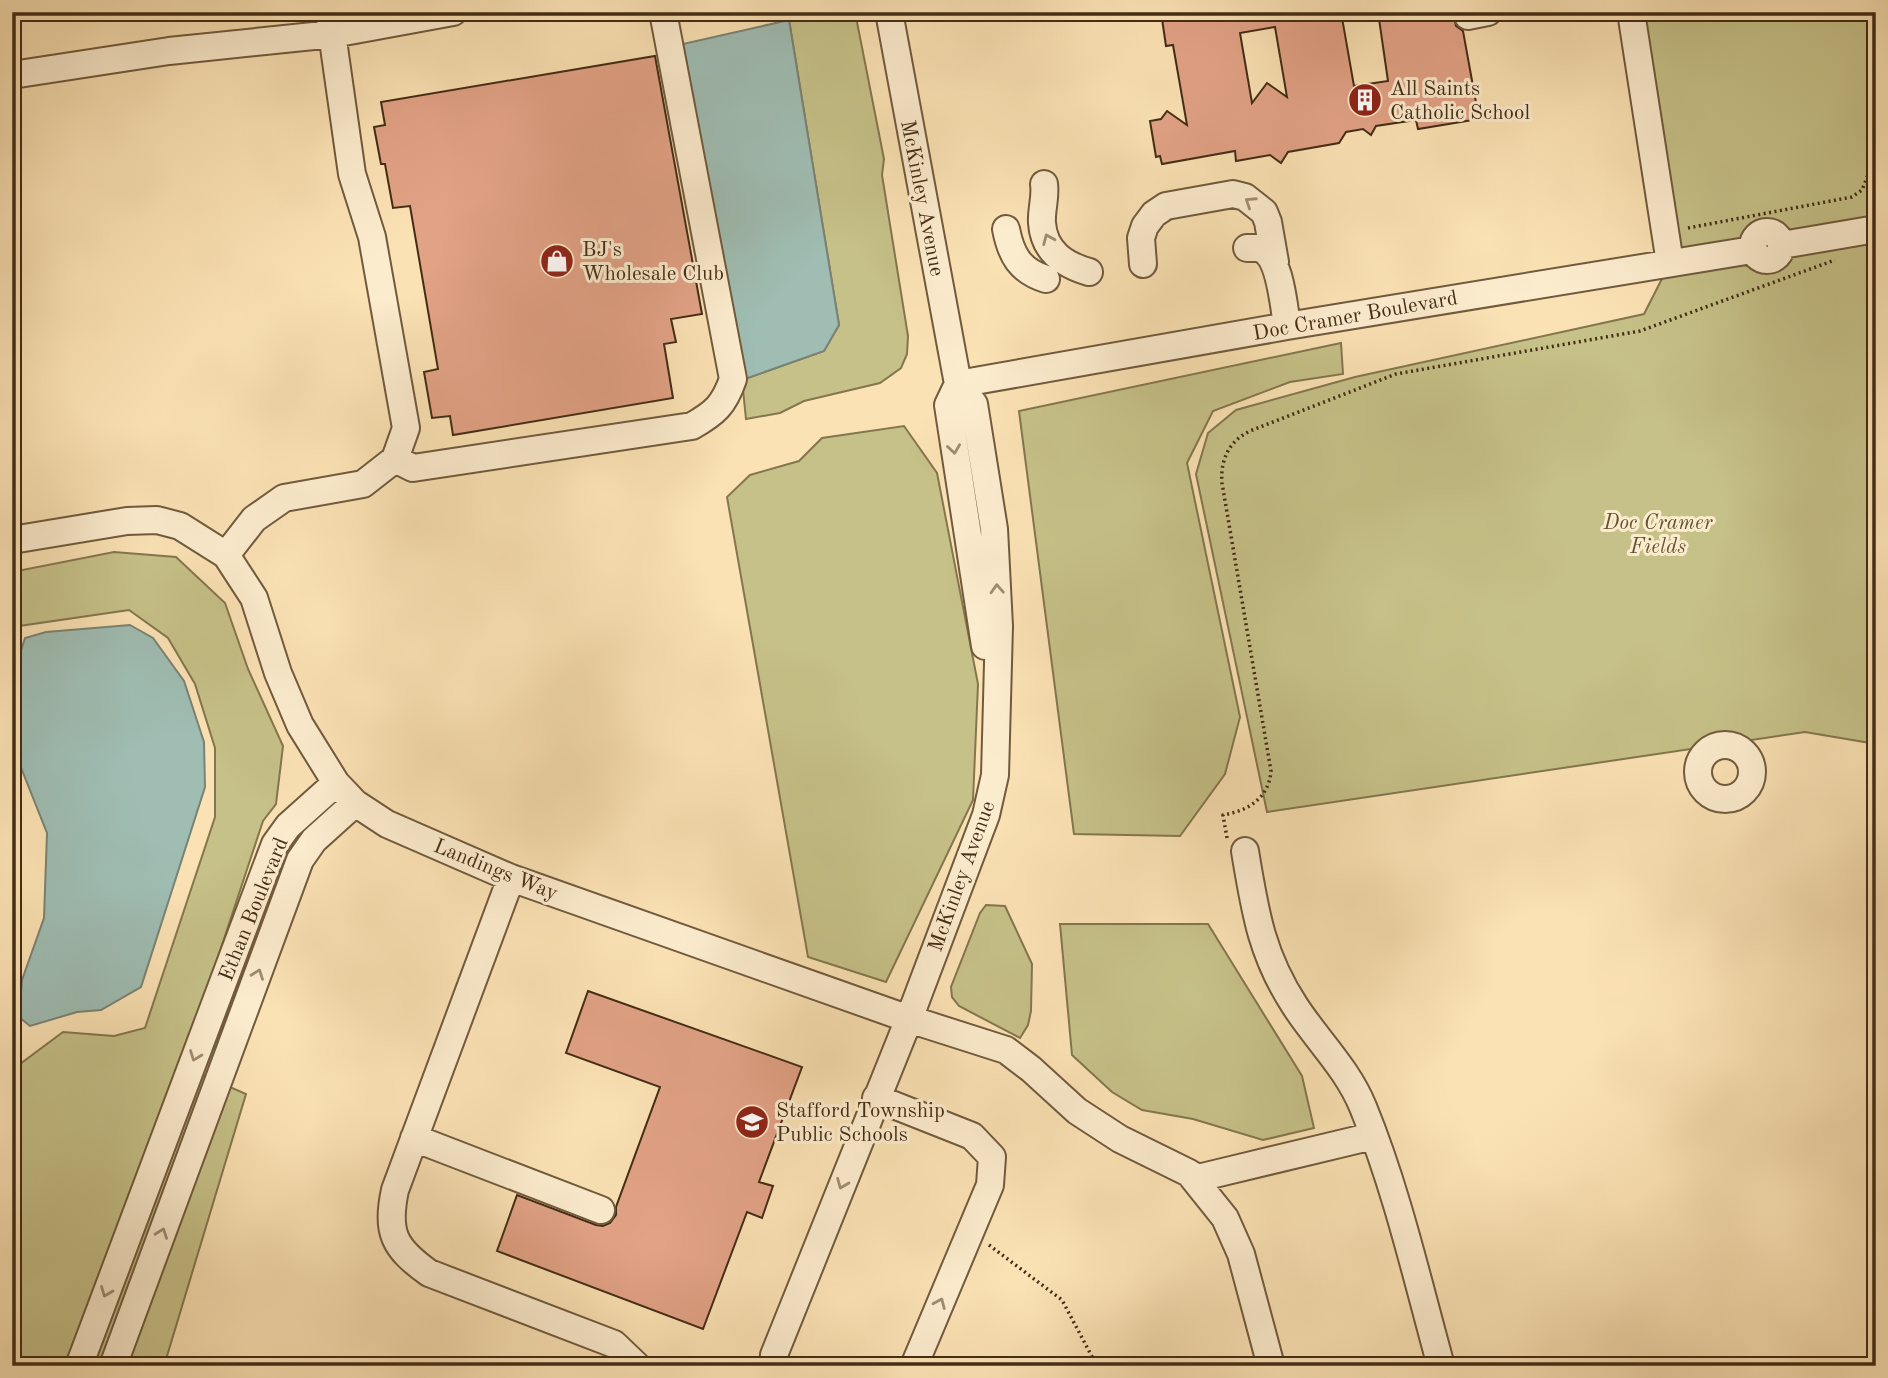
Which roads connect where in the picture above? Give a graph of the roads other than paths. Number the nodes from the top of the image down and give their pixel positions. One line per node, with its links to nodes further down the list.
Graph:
1 (453, 12): 5 (street)
2 (663, 12): 18 (street)
3 (889, 12): 17 (street, McKinley Avenue)
4 (1630, 12): 12 (street)
5 (331, 23): 6 (street); 18 (street)
6 (12, 75)
7 (1044, 184): 14 (street, one-way to 7)
8 (1006, 229): 15 (street)
9 (1876, 229): 12 (street, Doc Cramer Boulevard)
10 (1247, 248): 11 (street)
11 (1275, 262): 13 (street, one-way to 13); 16 (street)
12 (1670, 263): 16 (street, Doc Cramer Boulevard)
13 (1143, 264)
14 (1090, 272)
15 (1046, 279)
16 (1287, 326): 17 (street, Doc Cramer Boulevard)
17 (958, 384): 26 (street, McKinley Avenue)
18 (395, 459): 20 (street)
19 (12, 540): 20 (street)
20 (226, 555): 21 (street, Landings Way)
21 (336, 783): 22 (street, Landings Way); 25 (street, Ethan Boulevard)
22 (355, 803): 24 (street, Landings Way); 27 (street, Ethan Boulevard, one-way to 22)
23 (1237, 846): 29 (street)
24 (511, 878): 26 (street, Landings Way); 30 (street)
25 (211, 1013): 27 (street); 33 (street, Ethan Boulevard, one-way to 33)
26 (909, 1019): 28 (street, McKinley Avenue); 31 (street, Landings Way)
27 (240, 1023): 34 (street, Ethan Boulevard, one-way to 27)
28 (876, 1098): 38 (street, McKinley Avenue, one-way to 38); 39 (street, one-way to 28)
29 (1373, 1136): 31 (street); 41 (street)
30 (414, 1138): 32 (street); 37 (street)
31 (1189, 1172): 40 (street)
32 (601, 1210)
33 (122, 1249): 34 (street); 35 (street, Ethan Boulevard, one-way to 35)
34 (151, 1263): 36 (street, Ethan Boulevard)
35 (79, 1366)
36 (113, 1366)
37 (636, 1366)
38 (773, 1366)
39 (914, 1366)
40 (1271, 1366)
41 (1441, 1366)

